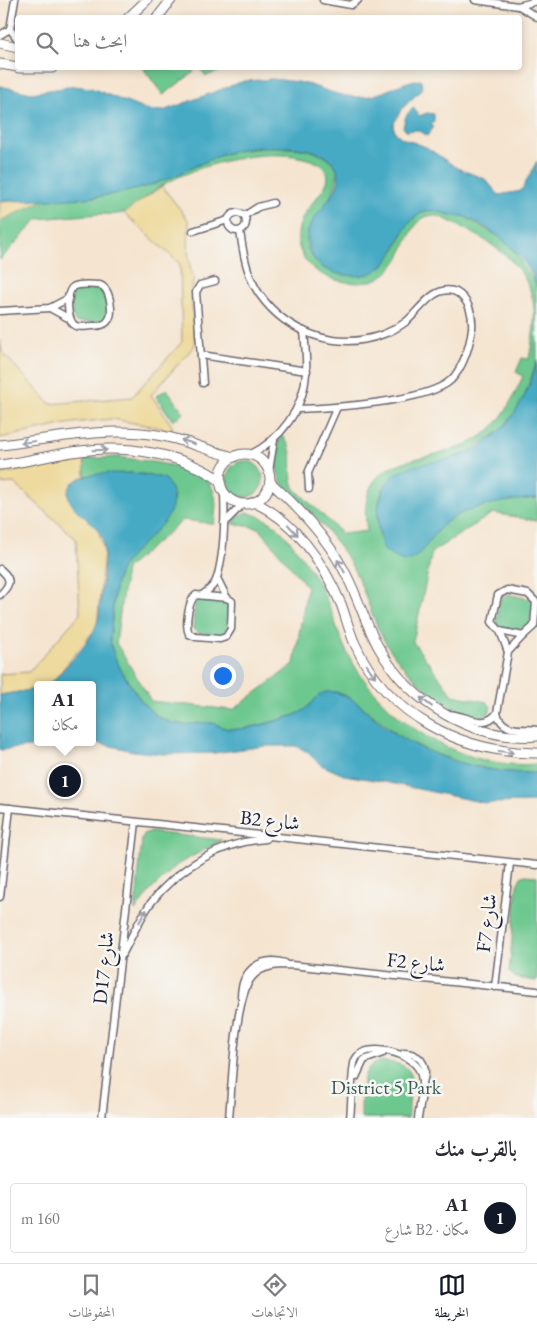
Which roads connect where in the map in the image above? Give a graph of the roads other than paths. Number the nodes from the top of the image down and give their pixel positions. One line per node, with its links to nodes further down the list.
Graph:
1 (14, 0): 12 (street)
2 (147, 0): 9 (street)
3 (171, 0): 10 (street)
4 (322, 0): 5 (street)
5 (358, 0)
6 (475, 0): 8 (street)
7 (537, 1): 8 (street)
8 (518, 6): 11 (street)
9 (131, 15)
10 (159, 15)
11 (537, 17)
12 (10, 29): 13 (street); 14 (street)
13 (0, 35)
14 (15, 36)
15 (0, 43): 16 (street)
16 (15, 46)
17 (0, 64): 18 (street)
18 (15, 66)
19 (273, 203): 20 (street)
20 (244, 216): 21 (street); 23 (street)
21 (228, 220): 22 (street); 23 (street)
22 (193, 230)
23 (240, 231): 29 (street)
24 (215, 281): 30 (street)
25 (69, 298): 26 (street); 28 (street); 28 (street)
26 (50, 308): 27 (street); 28 (street)
27 (0, 311)
28 (70, 319)
29 (304, 331): 31 (street); 33 (street)
30 (201, 355): 31 (street); 32 (street)
31 (307, 371): 34 (street)
32 (203, 383)
33 (337, 407): 34 (street); 43 (street)
34 (297, 409): 35 (street)
35 (275, 439): 37 (street); 40 (street)
36 (0, 445): 38 (street, one-way to 36)
37 (249, 455): 38 (street); 40 (street)
38 (234, 457): 41 (street)
39 (0, 465): 41 (street, one-way to 41)
40 (269, 471): 42 (street)
41 (221, 481): 44 (street)
42 (270, 482): 45 (street); 57 (street, one-way to 42)
43 (309, 489)
44 (224, 492): 46 (street); 47 (street)
45 (254, 502): 46 (street); 60 (street, one-way to 60)
46 (243, 504): 47 (street)
47 (224, 524): 49 (street)
48 (0, 569): 50 (street)
49 (217, 578): 51 (street); 52 (street)
50 (0, 595)
51 (202, 595): 52 (street); 52 (street)
52 (227, 598)
53 (500, 632): 54 (street); 54 (street); 55 (street)
54 (523, 636): 55 (street)
55 (508, 652): 56 (street)
56 (497, 713): 57 (street); 58 (street)
57 (444, 714): 59 (street)
58 (537, 730)
59 (537, 736)
60 (537, 753)
61 (0, 807): 62 (street, B2 شارع)
62 (10, 808): 63 (street, B2 شارع); 67 (street)
63 (136, 822): 64 (street, B2 شارع); 68 (street, D17 شارع)
64 (281, 838): 65 (street, B2 شارع); 68 (street, one-way to 64)
65 (510, 863): 66 (street, B2 شارع); 69 (street, F7 شارع)
66 (537, 865)
67 (0, 897)
68 (120, 959): 71 (street, D17 شارع)
69 (495, 987): 70 (street, F2 شارع); 72 (street, F2 شارع)
70 (537, 991)
71 (102, 1118)
72 (229, 1118)
73 (350, 1118): 74 (street)
74 (418, 1118)

